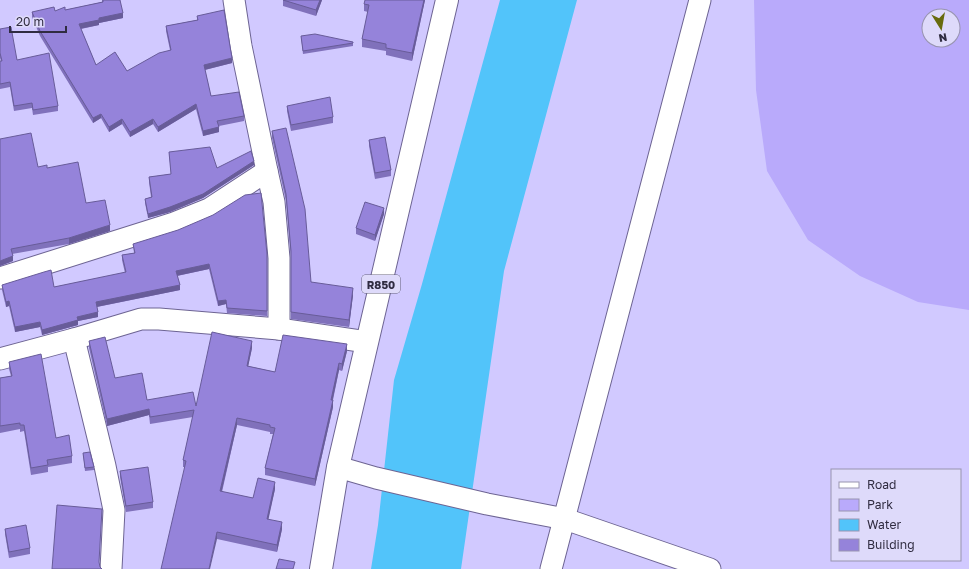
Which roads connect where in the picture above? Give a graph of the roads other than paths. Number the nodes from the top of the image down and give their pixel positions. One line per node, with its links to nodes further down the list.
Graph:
1 (234, 0): 4 (street)
2 (447, 0): 8 (main road, R850)
3 (700, 0): 11 (street)
4 (267, 171): 5 (street); 6 (street)
5 (0, 278)
6 (279, 329): 7 (street); 8 (street)
7 (74, 339): 9 (street); 12 (street)
8 (367, 342): 10 (main road, R850)
9 (0, 359)
10 (338, 467): 11 (street); 13 (main road, R850)
11 (565, 519): 14 (street); 15 (street)
12 (112, 569)
13 (321, 569)
14 (551, 569)
15 (710, 569)

